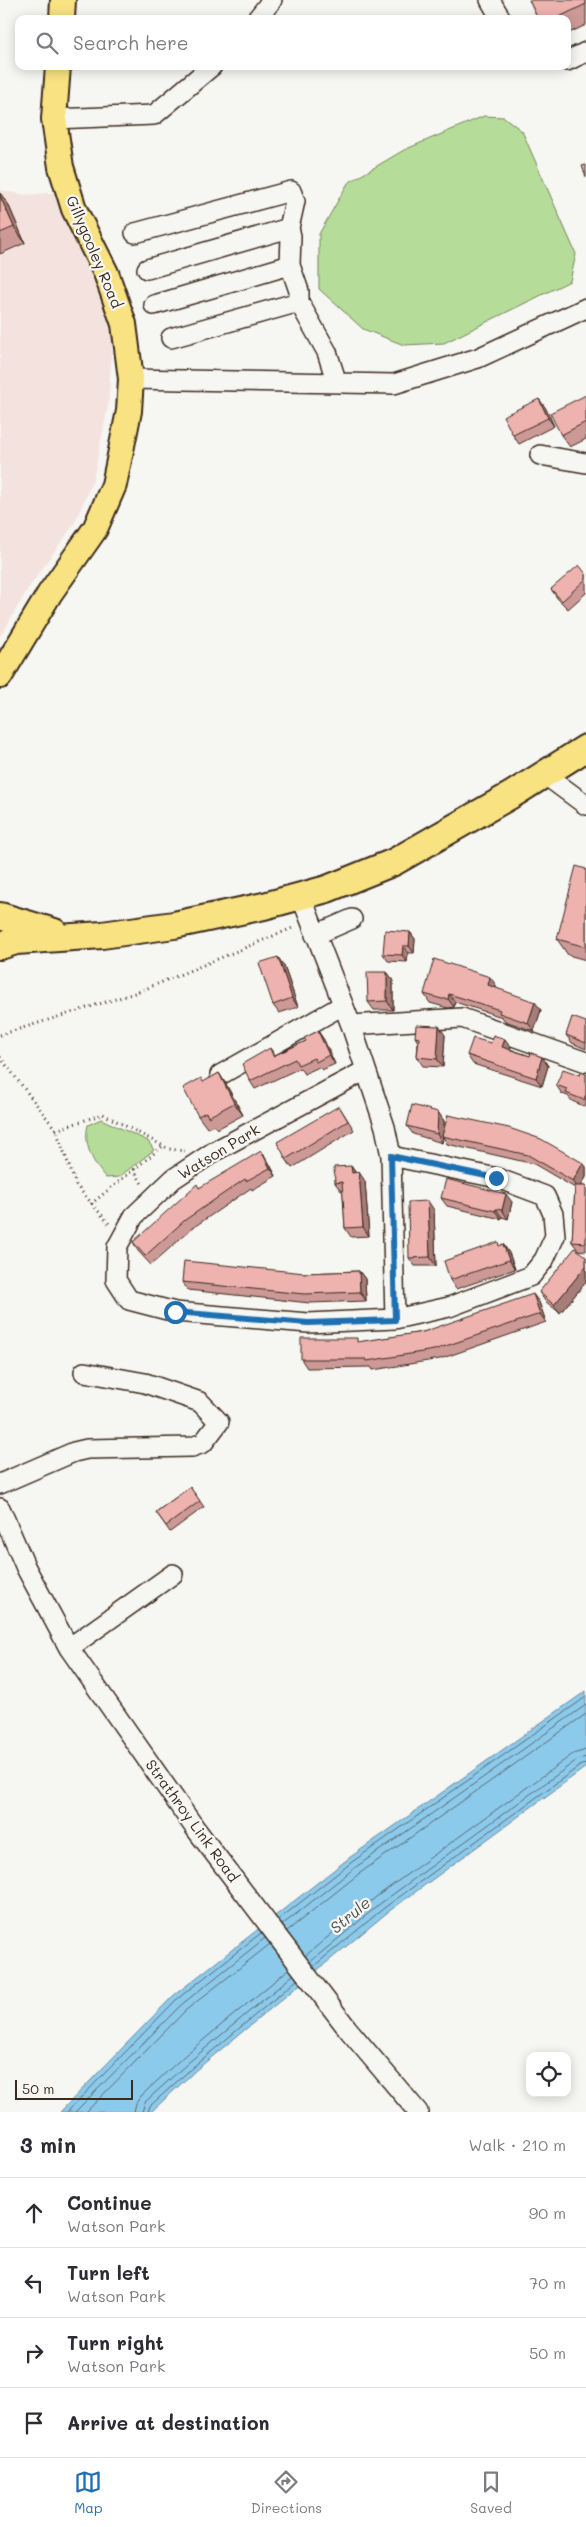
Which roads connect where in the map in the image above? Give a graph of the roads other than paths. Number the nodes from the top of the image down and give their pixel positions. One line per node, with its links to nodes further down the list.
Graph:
1 (63, 0): 4 (main road)
2 (272, 0): 5 (street)
3 (490, 0): 6 (street)
4 (62, 15)
5 (260, 15)
6 (499, 15)
7 (586, 52): 8 (street)
8 (571, 59)
9 (58, 70): 11 (main road, Gillygooley Road)
10 (207, 70): 11 (street)
11 (54, 119): 20 (main road, Gillygooley Road)
12 (289, 228): 13 (street); 14 (street); 15 (street)
13 (135, 233)
14 (290, 265): 16 (street); 17 (street)
15 (147, 270)
16 (299, 302): 19 (street); 21 (street)
17 (154, 305)
18 (586, 308): 21 (street)
19 (171, 338)
20 (131, 379): 21 (street); 24 (main road, Gillygooley Road)
21 (337, 383)
22 (540, 456): 23 (street)
23 (586, 463)
24 (0, 676)
25 (586, 748): 26 (highway)
26 (544, 774): 27 (street); 28 (highway)
27 (586, 805)
28 (301, 896): 31 (street); 32 (highway)
29 (0, 916): 32 (highway)
30 (352, 919): 31 (street)
31 (312, 928): 34 (street)
32 (70, 936): 33 (highway)
33 (0, 946)
34 (343, 1005): 35 (street); 38 (street)
35 (351, 1025): 36 (street); 37 (street)
36 (586, 1062)
37 (366, 1070): 39 (street); 40 (street, Watson Park)
38 (220, 1074)
39 (391, 1156): 40 (street); 40 (street, Watson Park)
40 (395, 1320)
41 (84, 1372): 42 (street)
42 (0, 1484)
43 (0, 1508): 45 (street, Strathroy Link Road)
44 (173, 1574): 45 (street)
45 (69, 1648): 46 (street, Strathroy Link Road)
46 (418, 2112)

